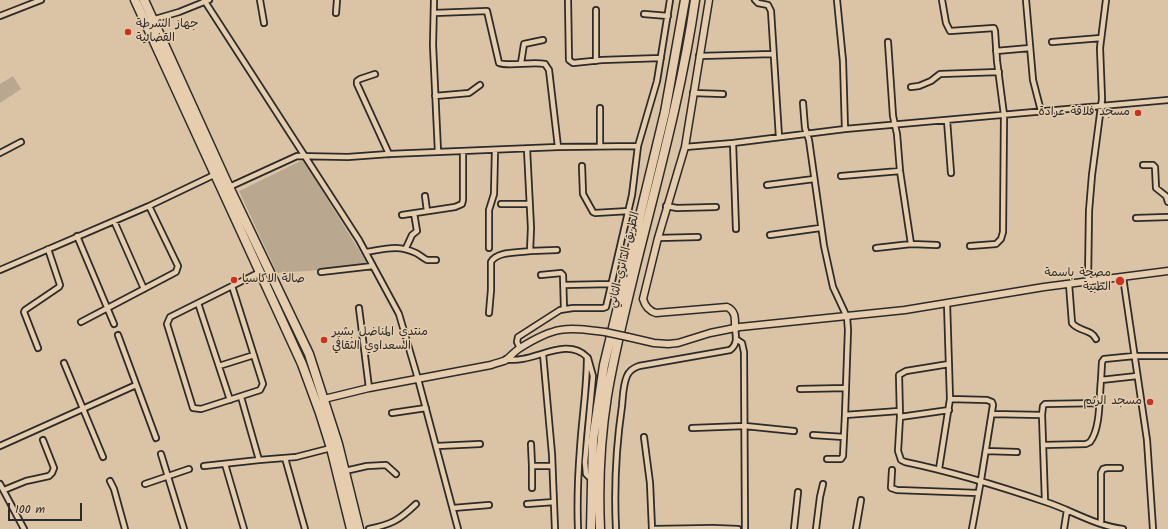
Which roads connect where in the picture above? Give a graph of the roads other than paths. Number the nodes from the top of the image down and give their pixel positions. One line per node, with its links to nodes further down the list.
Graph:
1 (41, 0): 22 (street)
2 (135, 0): 24 (highway)
3 (144, 0): 24 (highway)
4 (206, 0): 24 (street); 67 (street)
5 (260, 0): 25 (street)
6 (337, 0): 19 (street)
7 (434, 0): 20 (street)
8 (568, 0): 35 (street)
9 (670, 0): 23 (street)
10 (686, 0): 200 (highway, الطريق الدائري الثاني)
11 (694, 0): 232 (highway, الطريق الدائري الثاني)
12 (709, 0): 33 (street)
13 (755, 0): 32 (street)
14 (838, 0): 52 (street)
15 (942, 0): 31 (street)
16 (1026, 0): 30 (street)
17 (1106, 0): 26 (street)
18 (596, 10): 35 (street)
19 (336, 13)
20 (434, 13): 36 (street); 43 (street)
21 (644, 14): 23 (street)
22 (0, 16)
23 (668, 16): 34 (street)
24 (149, 21): 71 (highway)
25 (264, 23)
26 (1101, 38): 29 (street); 46 (street)
27 (543, 40): 36 (street)
28 (888, 42): 51 (street)
29 (1052, 42)
30 (1030, 48): 31 (street); 48 (street)
31 (996, 51): 37 (street)
32 (773, 54): 33 (street); 54 (street)
33 (699, 56): 41 (street)
34 (661, 58): 35 (street); 58 (street)
35 (596, 61)
36 (520, 63): 59 (street)
37 (999, 72): 40 (street); 49 (street)
38 (375, 74): 66 (street)
39 (480, 85): 43 (street)
40 (911, 87)
41 (693, 92): 42 (street); 60 (street)
42 (723, 94)
43 (435, 96): 64 (street)
44 (1168, 100): 46 (street)
45 (803, 104): 53 (street)
46 (1102, 106): 48 (street); 115 (street)
47 (600, 108): 57 (street)
48 (1041, 111): 49 (street)
49 (1004, 115): 50 (street); 99 (street)
50 (947, 120): 51 (street); 72 (street)
51 (895, 125): 52 (street); 70 (street)
52 (845, 129): 53 (street)
53 (807, 134): 54 (street); 74 (street)
54 (779, 137): 56 (street)
55 (21, 142): 65 (street)
56 (733, 143): 60 (street); 92 (street)
57 (600, 146): 58 (street); 59 (street)
58 (638, 146): 85 (street)
59 (558, 147): 61 (street)
60 (685, 147): 82 (street)
61 (527, 148): 62 (street); 80 (street)
62 (495, 150): 63 (street); 101 (street)
63 (463, 151): 64 (street); 84 (street)
64 (438, 152): 66 (street)
65 (0, 154)
66 (390, 154): 67 (street)
67 (306, 156): 76 (street); 106 (street)
68 (1143, 165): 78 (street)
69 (582, 166): 85 (street)
70 (900, 171): 73 (street); 97 (street)
71 (218, 173): 76 (highway); 81 (street)
72 (951, 173)
73 (841, 176)
74 (814, 179): 75 (street); 91 (street)
75 (767, 185)
76 (225, 189): 111 (highway); 127 (highway)
77 (425, 196): 84 (street)
78 (1168, 202)
79 (501, 204): 80 (street)
80 (529, 204): 105 (street)
81 (149, 206): 90 (street); 120 (street)
82 (666, 206): 83 (street); 96 (street)
83 (716, 207)
84 (427, 211): 86 (street)
85 (629, 211): 116 (street)
86 (414, 213): 87 (street); 100 (street)
87 (402, 215)
88 (1168, 217): 89 (street)
89 (1136, 218)
90 (114, 221): 94 (street); 120 (street)
91 (820, 228): 93 (street); 128 (street)
92 (736, 229)
93 (770, 235)
94 (78, 236): 103 (street); 124 (street)
95 (698, 237): 96 (street)
96 (658, 238): 132 (street)
97 (911, 244): 98 (street); 102 (street)
98 (937, 245)
99 (970, 246)
100 (406, 248): 106 (street); 107 (street)
101 (489, 248)
102 (876, 248)
103 (48, 249): 109 (street); 136 (street)
104 (557, 250): 105 (street)
105 (530, 251): 126 (street)
106 (366, 252): 108 (street)
107 (436, 260)
108 (373, 266): 112 (street); 148 (street)
109 (0, 270)
110 (1168, 271): 114 (street)
111 (260, 272): 119 (street); 129 (highway)
112 (321, 272)
113 (541, 275): 118 (street)
114 (1123, 277): 115 (street); 140 (street)
115 (1088, 281): 117 (street)
116 (611, 284): 118 (street); 125 (street)
117 (1069, 284): 122 (street); 135 (street)
118 (564, 285): 125 (street)
119 (232, 286): 121 (street); 139 (street)
120 (144, 289): 124 (street)
121 (198, 303): 146 (street); 157 (street)
122 (947, 303): 128 (street); 145 (street)
123 (359, 308): 151 (street)
124 (108, 309): 130 (street); 131 (street)
125 (564, 309): 137 (street)
126 (488, 313)
127 (291, 314): 129 (highway); 155 (highway)
128 (847, 317): 132 (street); 152 (street)
129 (282, 318): 181 (highway)
130 (81, 322)
131 (114, 324)
132 (736, 328): 134 (street); 137 (street, bridge)
133 (118, 334): 150 (street)
134 (736, 339): 168 (street); 233 (street)
135 (1096, 339)
136 (38, 348)
137 (520, 348): 143 (street)
138 (542, 354): 142 (street); 143 (street); 192 (street)
139 (254, 355): 146 (street); 154 (street)
140 (1134, 356): 141 (street); 147 (street); 149 (street)
141 (1168, 356)
142 (587, 357): 200 (street); 230 (street)
143 (506, 359): 148 (street)
144 (64, 363): 160 (street)
145 (949, 364): 156 (street); 162 (street)
146 (219, 366): 157 (street)
147 (1137, 376): 149 (street); 244 (street)
148 (418, 379): 151 (street); 159 (street)
149 (1101, 380): 158 (street)
150 (136, 385): 160 (street); 174 (street)
151 (370, 388): 155 (street)
152 (846, 388): 153 (street); 165 (street)
153 (800, 389)
154 (241, 397): 157 (street); 188 (street)
155 (324, 399): 197 (highway)
156 (950, 399): 161 (street); 164 (street)
157 (230, 400)
158 (1100, 403): 166 (street); 180 (street)
159 (426, 408): 163 (street); 179 (street)
160 (84, 409): 178 (street); 185 (street)
161 (948, 410): 167 (street); 195 (street)
162 (899, 411): 165 (street); 167 (street)
163 (392, 413)
164 (992, 414): 166 (street); 182 (street)
165 (845, 415): 173 (street)
166 (1042, 415): 180 (street)
167 (900, 417): 195 (street)
168 (745, 426): 169 (street); 170 (street); 237 (street)
169 (692, 428)
170 (794, 431)
171 (812, 435): 173 (street)
172 (644, 437): 234 (street)
173 (844, 437): 187 (street)
174 (156, 438)
175 (43, 440): 207 (street)
176 (480, 444): 179 (street)
177 (531, 444): 191 (street)
178 (0, 446)
179 (437, 446): 216 (street)
180 (1044, 446): 211 (street)
181 (331, 448): 186 (street); 225 (highway)
182 (986, 451): 183 (street); 201 (street)
183 (1017, 452)
184 (161, 454): 199 (street)
185 (103, 456)
186 (285, 458): 188 (street); 224 (street)
187 (827, 459)
188 (259, 460): 189 (street)
189 (225, 464): 190 (street); 223 (street)
190 (204, 466)
191 (532, 466): 192 (street); 206 (street)
192 (552, 466): 212 (street)
193 (1120, 468): 218 (street)
194 (189, 469): 199 (street)
195 (939, 469): 201 (street)
196 (892, 470): 209 (street)
197 (345, 472): 198 (street); 226 (highway)
198 (396, 474)
199 (168, 476): 204 (street); 222 (street)
200 (591, 479): 231 (highway, الطريق الدائري الثاني)
201 (981, 480): 209 (street); 211 (street)
202 (110, 481): 221 (street)
203 (0, 484): 207 (street)
204 (145, 484)
205 (823, 484): 239 (street)
206 (532, 488)
207 (4, 490): 220 (street)
208 (798, 492): 238 (street)
209 (978, 493): 241 (street)
210 (861, 500): 240 (street)
211 (1045, 501): 217 (street)
212 (554, 502): 214 (street); 229 (street)
213 (416, 504): 227 (street)
214 (527, 504)
215 (489, 505): 216 (street)
216 (453, 508): 228 (street)
217 (1067, 510): 218 (street); 242 (street)
218 (1101, 524): 243 (street)
219 (713, 528): 235 (street); 236 (street)
220 (24, 529)
221 (125, 529)
222 (184, 529)
223 (244, 529)
224 (305, 529)
225 (351, 529)
226 (359, 529)
227 (369, 529)
228 (458, 529)
229 (554, 529)
230 (578, 529)
231 (591, 529)
232 (600, 529)
233 (616, 529)
234 (652, 529)
235 (655, 529)
236 (738, 529)
237 (745, 529)
238 (794, 529)
239 (816, 529)
240 (856, 529)
241 (972, 529)
242 (1064, 529)
243 (1123, 529)
244 (1153, 529)

